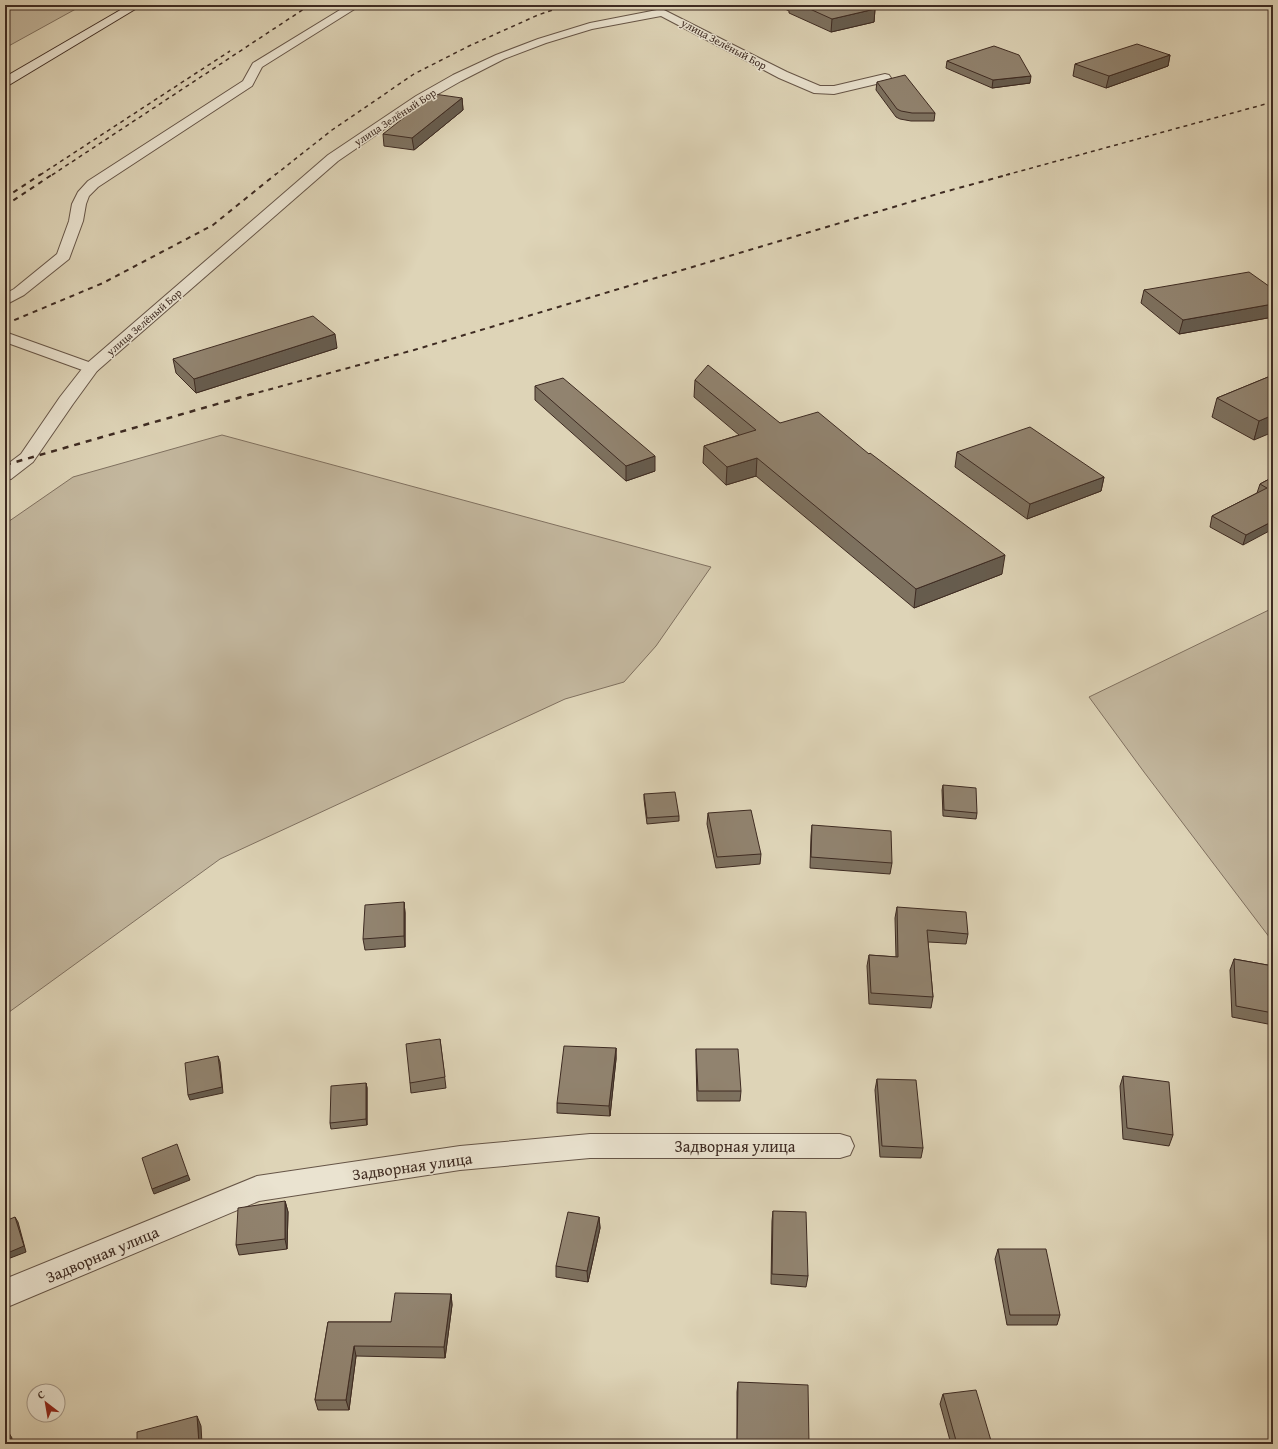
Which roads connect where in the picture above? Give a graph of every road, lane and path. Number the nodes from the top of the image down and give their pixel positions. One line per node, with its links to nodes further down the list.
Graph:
1 (137, 5): 4 (street)
2 (356, 5): 5 (street)
3 (885, 78): 7 (street, улица Зелёный Бор)
4 (5, 82)
5 (5, 300)
6 (5, 337): 7 (street)
7 (91, 368): 8 (street, улица Зелёный Бор)
8 (5, 476)
9 (840, 1146): 10 (street, Задворная улица)
10 (5, 1294)

